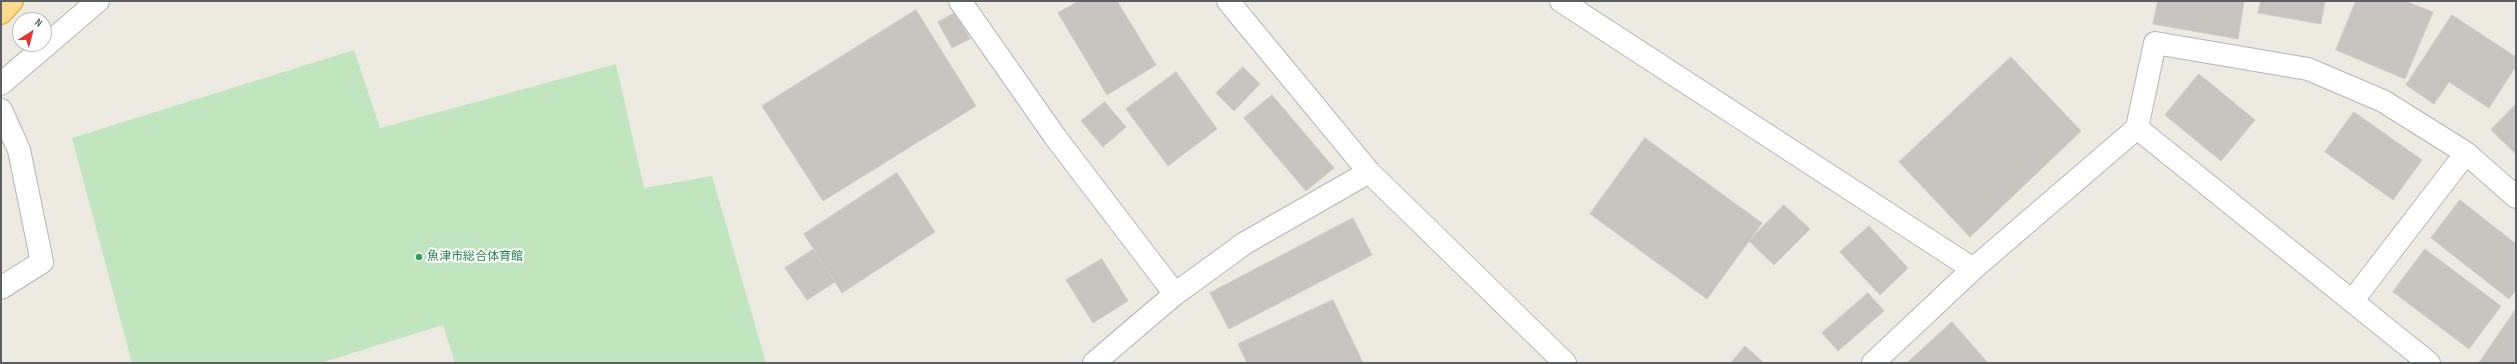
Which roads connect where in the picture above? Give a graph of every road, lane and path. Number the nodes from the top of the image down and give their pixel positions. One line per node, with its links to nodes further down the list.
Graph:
1 (12, 1): 6 (highway)
2 (98, 1): 7 (street)
3 (960, 1): 15 (street)
4 (1228, 1): 11 (street)
5 (1561, 1): 13 (street)
6 (1, 13)
7 (1, 84)
8 (1, 110): 14 (street)
9 (2137, 128): 10 (street); 13 (street); 16 (street)
10 (2466, 153): 12 (street); 16 (street)
11 (1369, 172): 15 (street); 18 (street)
12 (2516, 197)
13 (1973, 269): 19 (street)
14 (1, 288)
15 (1175, 294): 17 (street)
16 (2353, 300): 20 (street)
17 (1094, 363)
18 (1565, 363)
19 (1873, 363)
20 (2429, 363)

